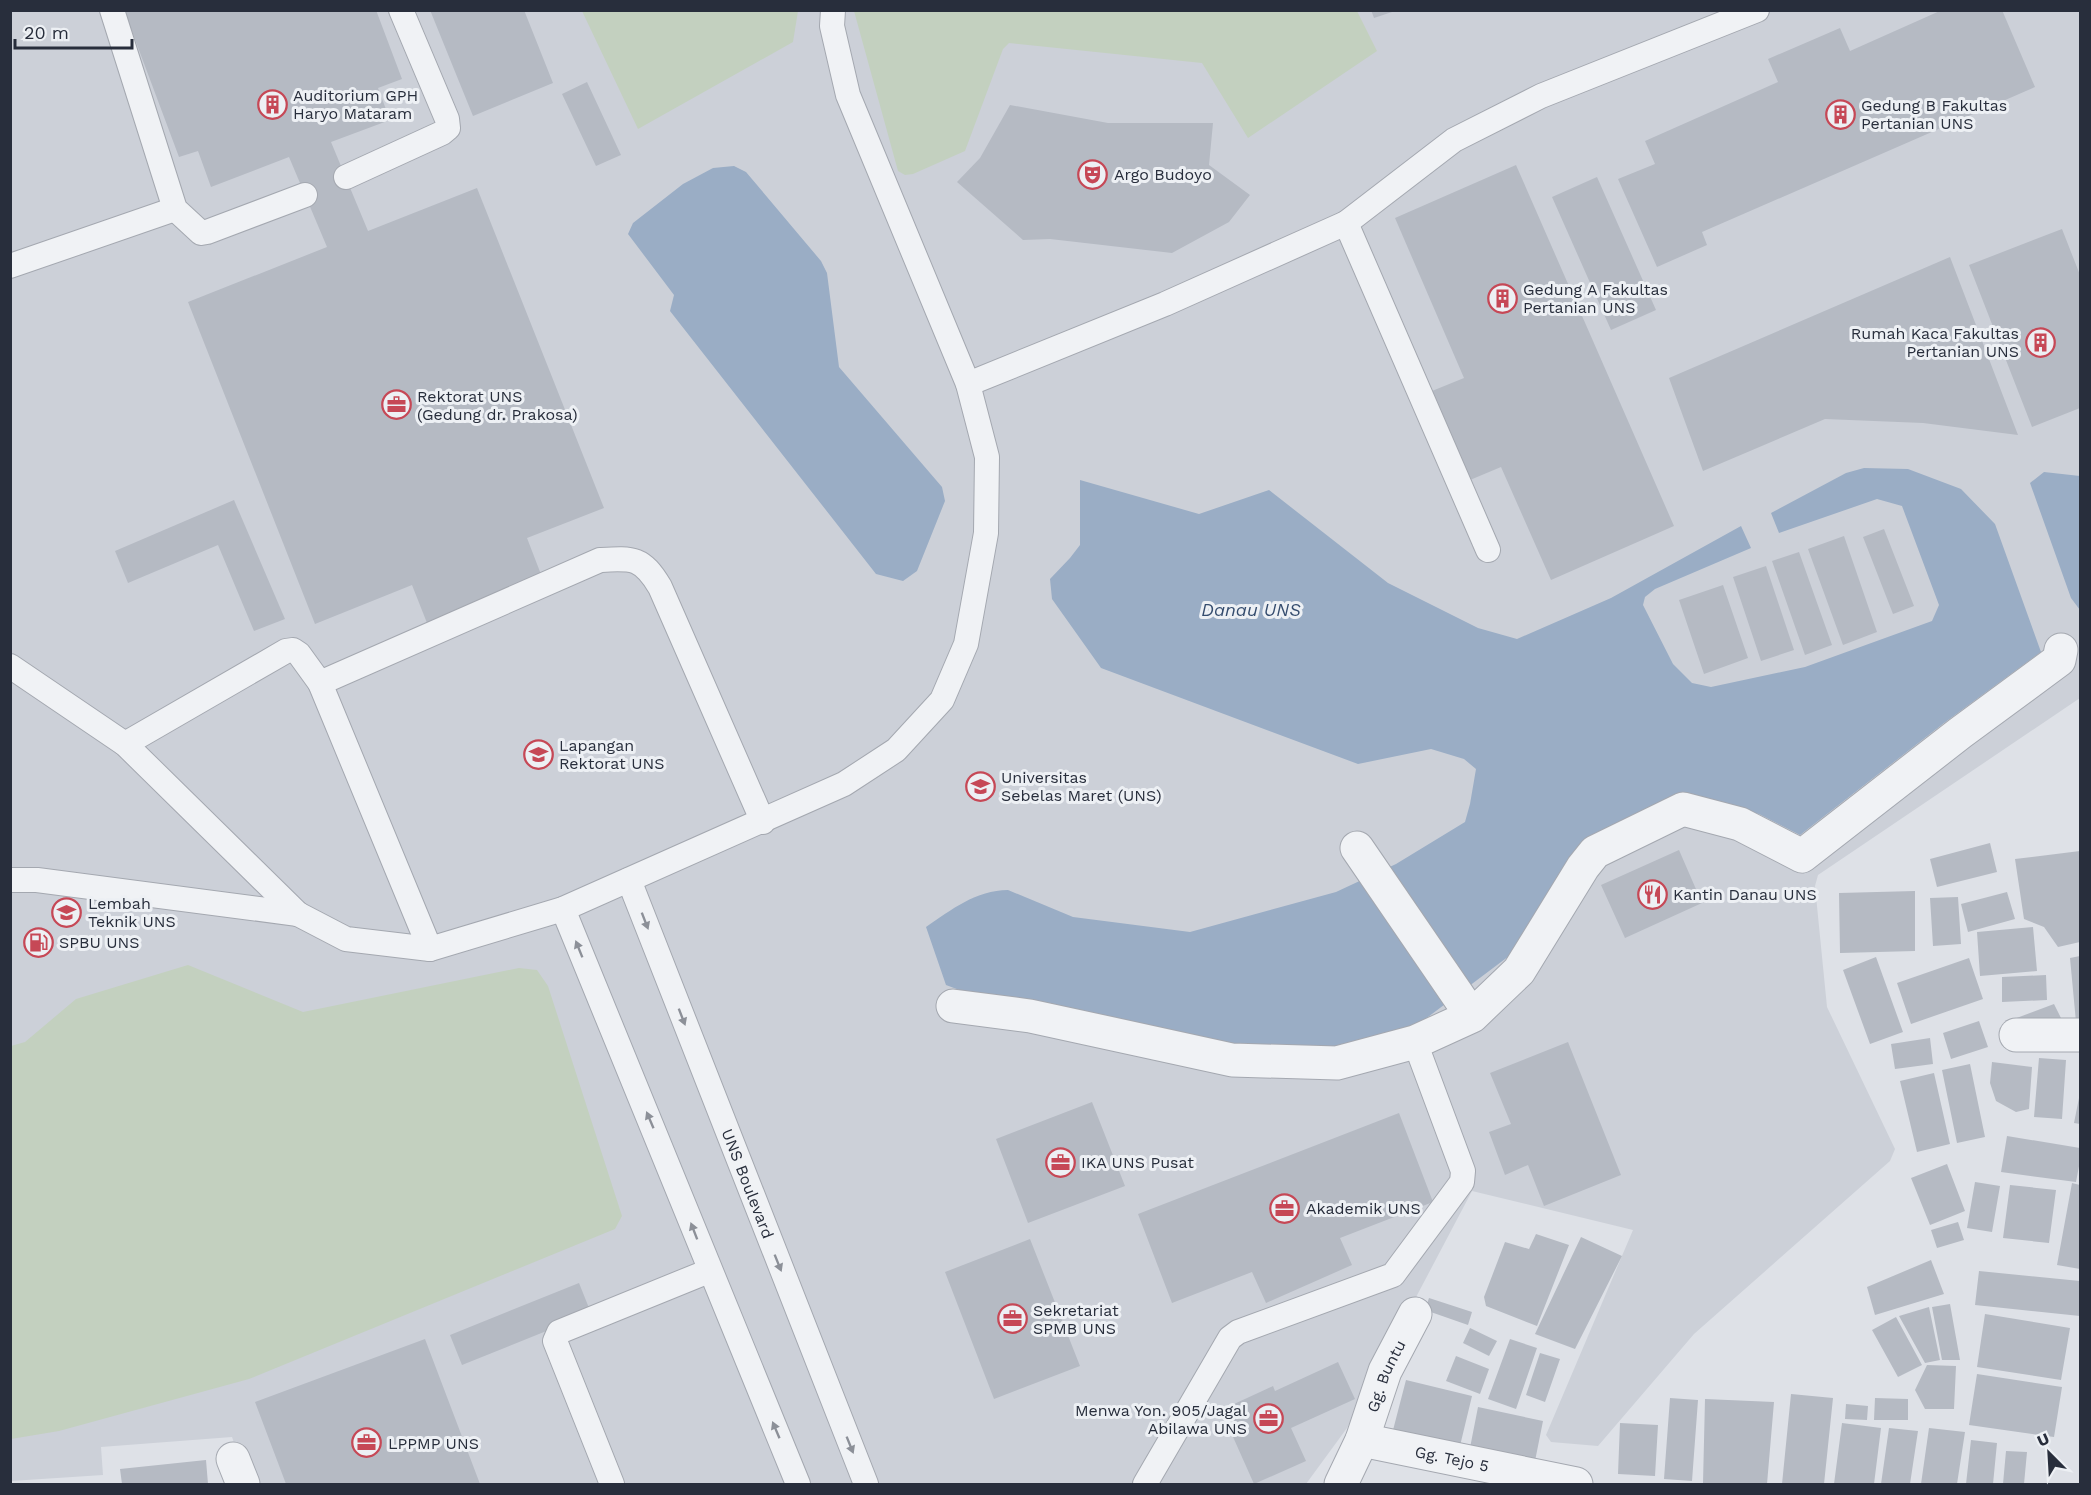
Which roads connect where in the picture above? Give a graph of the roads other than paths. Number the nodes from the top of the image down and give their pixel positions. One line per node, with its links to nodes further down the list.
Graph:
1 (112, 10): 7 (lane)
2 (401, 10): 5 (lane)
3 (833, 10): 10 (lane)
4 (1757, 10): 8 (lane)
5 (346, 177)
6 (304, 195): 7 (lane)
7 (175, 209): 9 (lane)
8 (1346, 223): 10 (lane); 11 (lane)
9 (10, 266)
10 (968, 384): 16 (lane)
11 (1488, 550)
12 (2061, 650): 24 (street)
13 (10, 666): 15 (lane)
14 (320, 683): 15 (lane); 16 (lane); 22 (lane)
15 (125, 744): 21 (lane)
16 (763, 822): 19 (lane)
17 (1357, 848): 24 (street)
18 (10, 880): 21 (lane)
19 (629, 880): 20 (lane); 33 (lane, UNS Boulevard, one-way to 33)
20 (563, 909): 22 (lane); 28 (lane, one-way to 20)
21 (298, 914): 22 (lane)
22 (430, 949)
23 (953, 1006): 27 (street)
24 (1472, 1016): 27 (street)
25 (2016, 1035): 26 (street)
26 (2080, 1035)
27 (1415, 1042): 34 (lane)
28 (709, 1271): 31 (lane); 32 (lane, one-way to 28)
29 (1415, 1314): 30 (street, Gg. Buntu)
30 (1362, 1440): 35 (street, Gg. Buntu); 36 (street, Gg. Tejo 5)
31 (612, 1485)
32 (798, 1485)
33 (866, 1485)
34 (1145, 1485)
35 (1341, 1485)
36 (1576, 1485)

